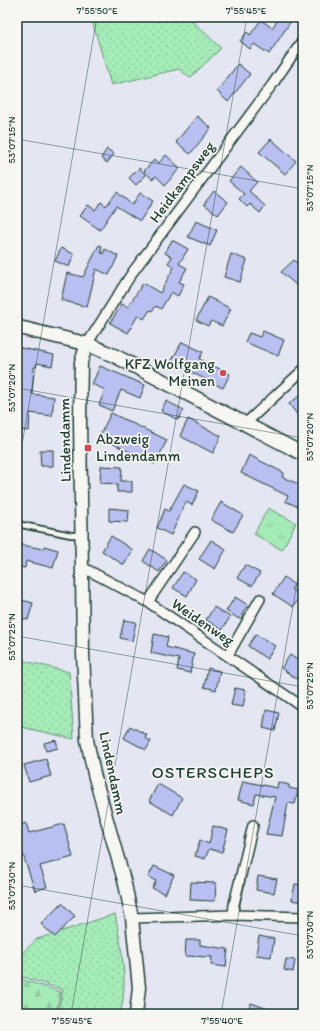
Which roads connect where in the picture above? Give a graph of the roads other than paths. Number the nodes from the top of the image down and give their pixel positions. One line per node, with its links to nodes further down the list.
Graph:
1 (303, 40): 3 (street, Heidkampsweg)
2 (17, 327): 3 (main road)
3 (87, 344): 5 (main road); 9 (street, Lindendamm)
4 (303, 370): 5 (street)
5 (246, 423): 6 (main road)
6 (303, 454)
7 (17, 524): 9 (lane)
8 (195, 532): 12 (street)
9 (82, 535): 10 (street, Lindendamm)
10 (82, 567): 12 (street, Weidenweg); 18 (street, Lindendamm)
11 (260, 599): 13 (street)
12 (148, 602): 13 (street, Weidenweg)
13 (228, 655): 14 (street, Weidenweg)
14 (303, 708)
15 (253, 825): 16 (street)
16 (233, 915): 17 (street); 18 (street)
17 (303, 917)
18 (132, 918): 19 (street, Lindendamm)
19 (136, 1014)

